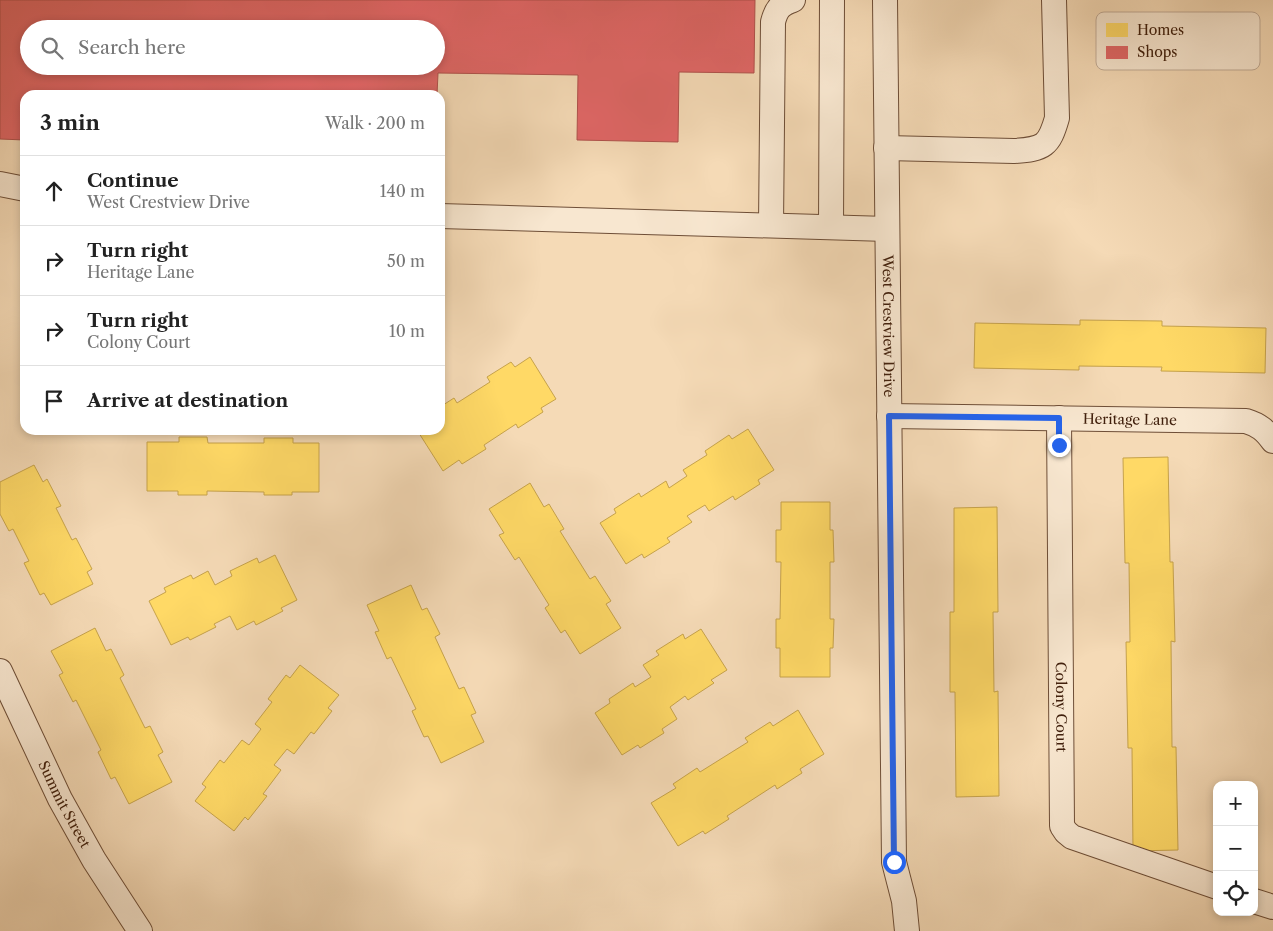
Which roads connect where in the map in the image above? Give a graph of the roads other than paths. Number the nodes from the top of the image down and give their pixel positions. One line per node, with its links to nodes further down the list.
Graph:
1 (792, 0): 9 (street)
2 (832, 0): 10 (street)
3 (885, 0): 5 (street, West Crestview Drive)
4 (1054, 0): 5 (street)
5 (886, 148): 11 (street, West Crestview Drive)
6 (0, 184): 7 (street)
7 (20, 188)
8 (445, 216): 9 (street)
9 (771, 225): 10 (street)
10 (831, 227): 11 (street)
11 (887, 229): 12 (street, West Crestview Drive)
12 (889, 416): 13 (street, Heritage Lane); 20 (street, West Crestview Drive)
13 (1059, 418): 14 (street, Heritage Lane); 16 (street, Colony Court)
14 (1273, 442)
15 (0, 671): 19 (street, Summit Street)
16 (1213, 886)
17 (1258, 901): 18 (street)
18 (1273, 907)
19 (129, 927)
20 (907, 931)

